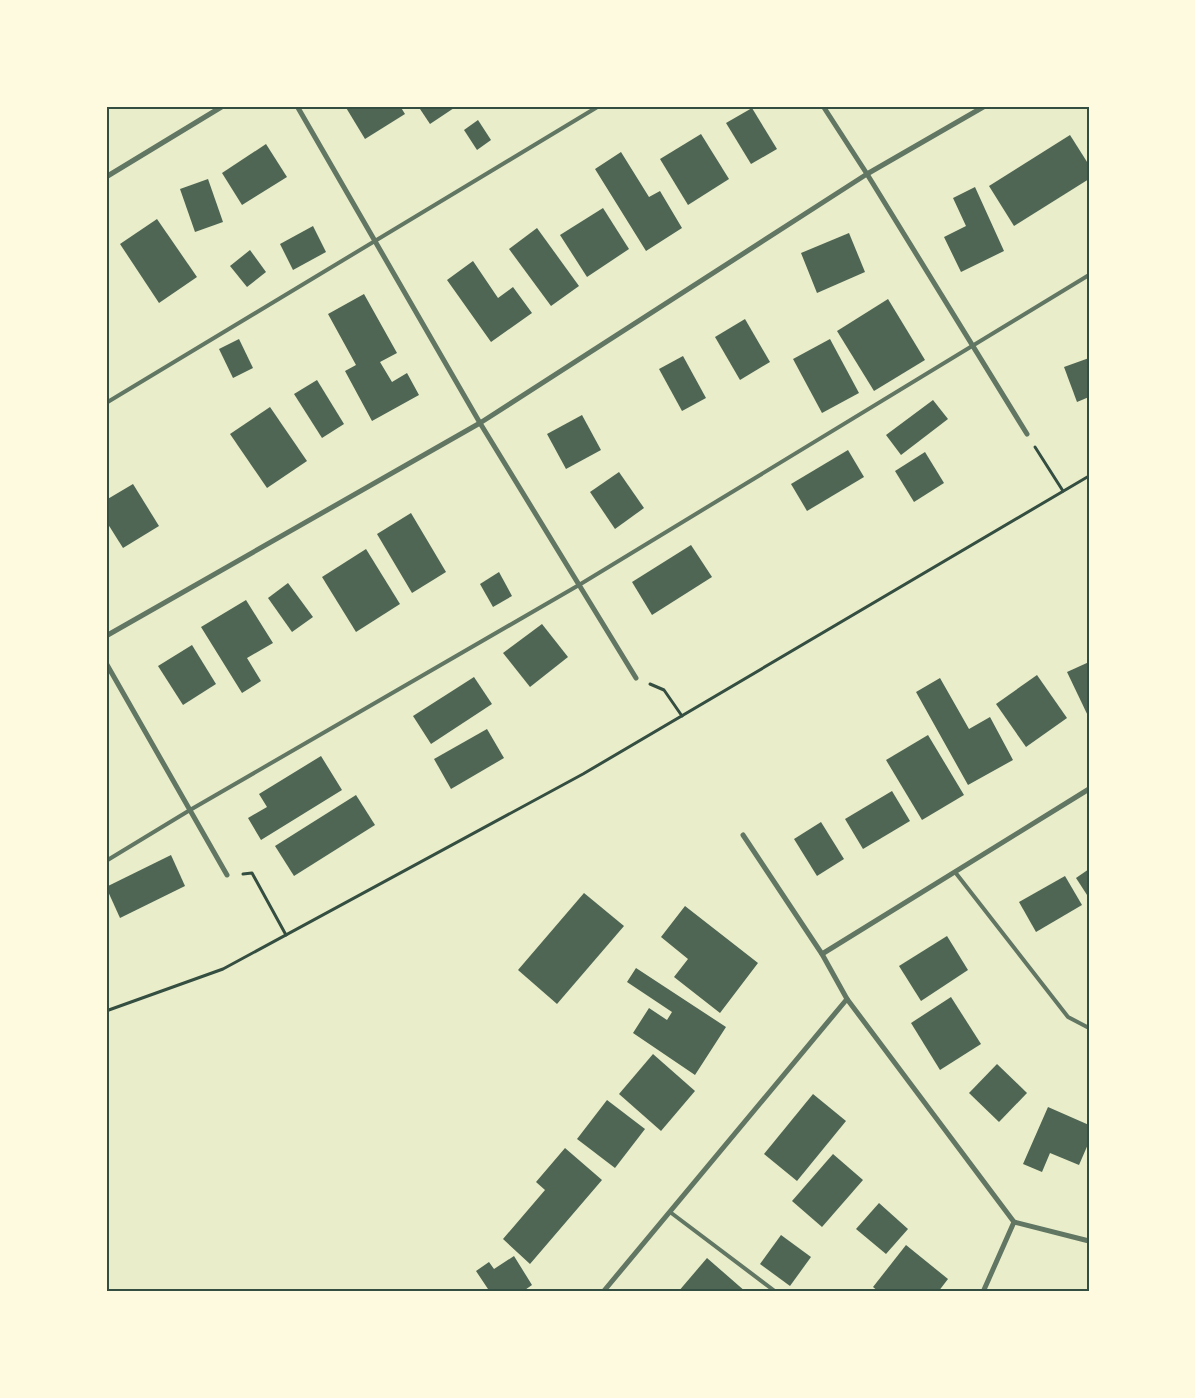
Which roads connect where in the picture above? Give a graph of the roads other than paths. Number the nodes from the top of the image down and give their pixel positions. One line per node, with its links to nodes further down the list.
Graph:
1 (223, 106): 7 (street)
2 (297, 106): 8 (street)
3 (600, 106): 8 (lane)
4 (823, 106): 6 (street)
5 (985, 106): 6 (street)
6 (867, 174): 10 (street); 12 (street)
7 (106, 177)
8 (375, 241): 11 (lane); 12 (street)
9 (1089, 275): 10 (lane)
10 (972, 345): 13 (street); 14 (lane)
11 (106, 402)
12 (480, 423): 14 (street); 15 (street)
13 (1027, 434)
14 (579, 585): 17 (street); 19 (lane)
15 (106, 636)
16 (106, 663): 19 (street)
17 (636, 678)
18 (1089, 789): 22 (street)
19 (190, 810): 21 (lane); 23 (street)
20 (743, 836): 24 (street)
21 (106, 861)
22 (955, 872): 24 (street); 26 (lane)
23 (228, 875)
24 (822, 954): 25 (street)
25 (847, 999): 27 (street); 28 (street)
26 (1089, 1028)
27 (670, 1212): 30 (street); 31 (lane)
28 (1014, 1222): 29 (street); 32 (street)
29 (1089, 1240)
30 (603, 1292)
31 (776, 1292)
32 (983, 1292)

